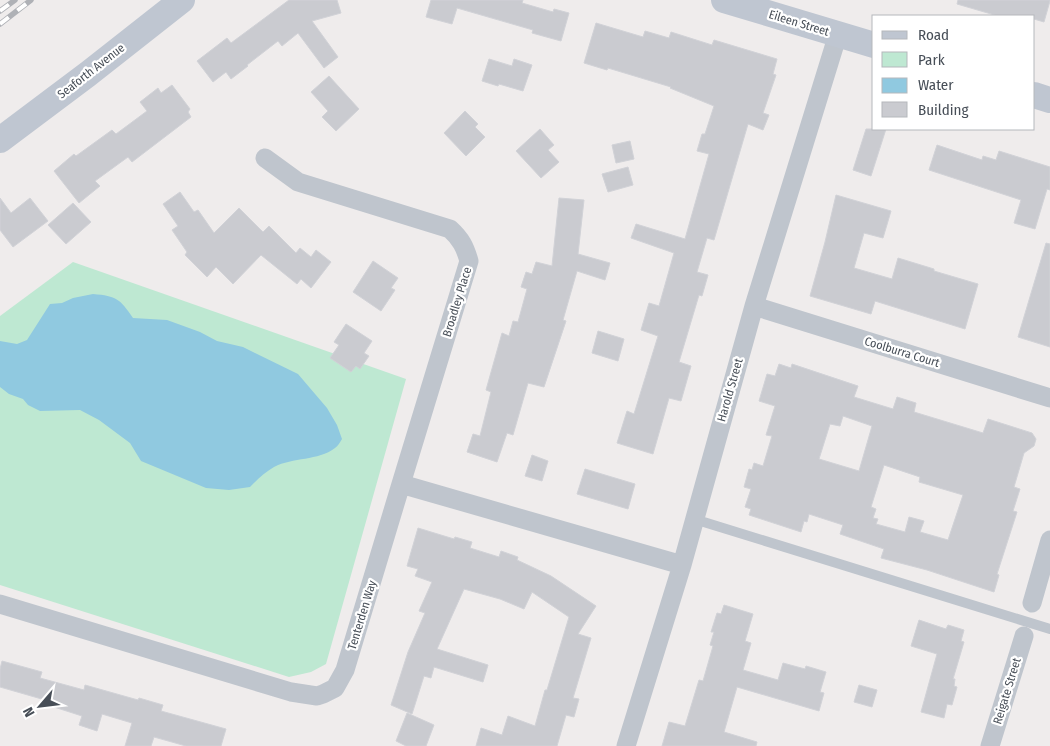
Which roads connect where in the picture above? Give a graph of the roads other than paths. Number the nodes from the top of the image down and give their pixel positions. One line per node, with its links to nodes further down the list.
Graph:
1 (182, 0): 8 (street, Seaforth Avenue)
2 (724, 0): 3 (street, Eileen Street)
3 (777, 8): 4 (street, Eileen Street)
4 (838, 34): 5 (street, Eileen Street); 10 (street, Harold Street)
5 (872, 44)
6 (1035, 94): 7 (street)
7 (1050, 100)
8 (0, 140)
9 (265, 158): 12 (street, Broadley Place)
10 (754, 306): 11 (street, Coolburra Court); 13 (street, Harold Street)
11 (1050, 398)
12 (402, 484): 15 (street); 17 (street, Tenterden Way)
13 (694, 520): 15 (street, Harold Street); 18 (lane)
14 (1050, 540): 16 (street)
15 (682, 565): 20 (street, Harold Street)
16 (1032, 603)
17 (0, 604)
18 (1050, 629)
19 (1024, 636): 21 (street, Reigate Street)
20 (626, 746)
21 (990, 746)

